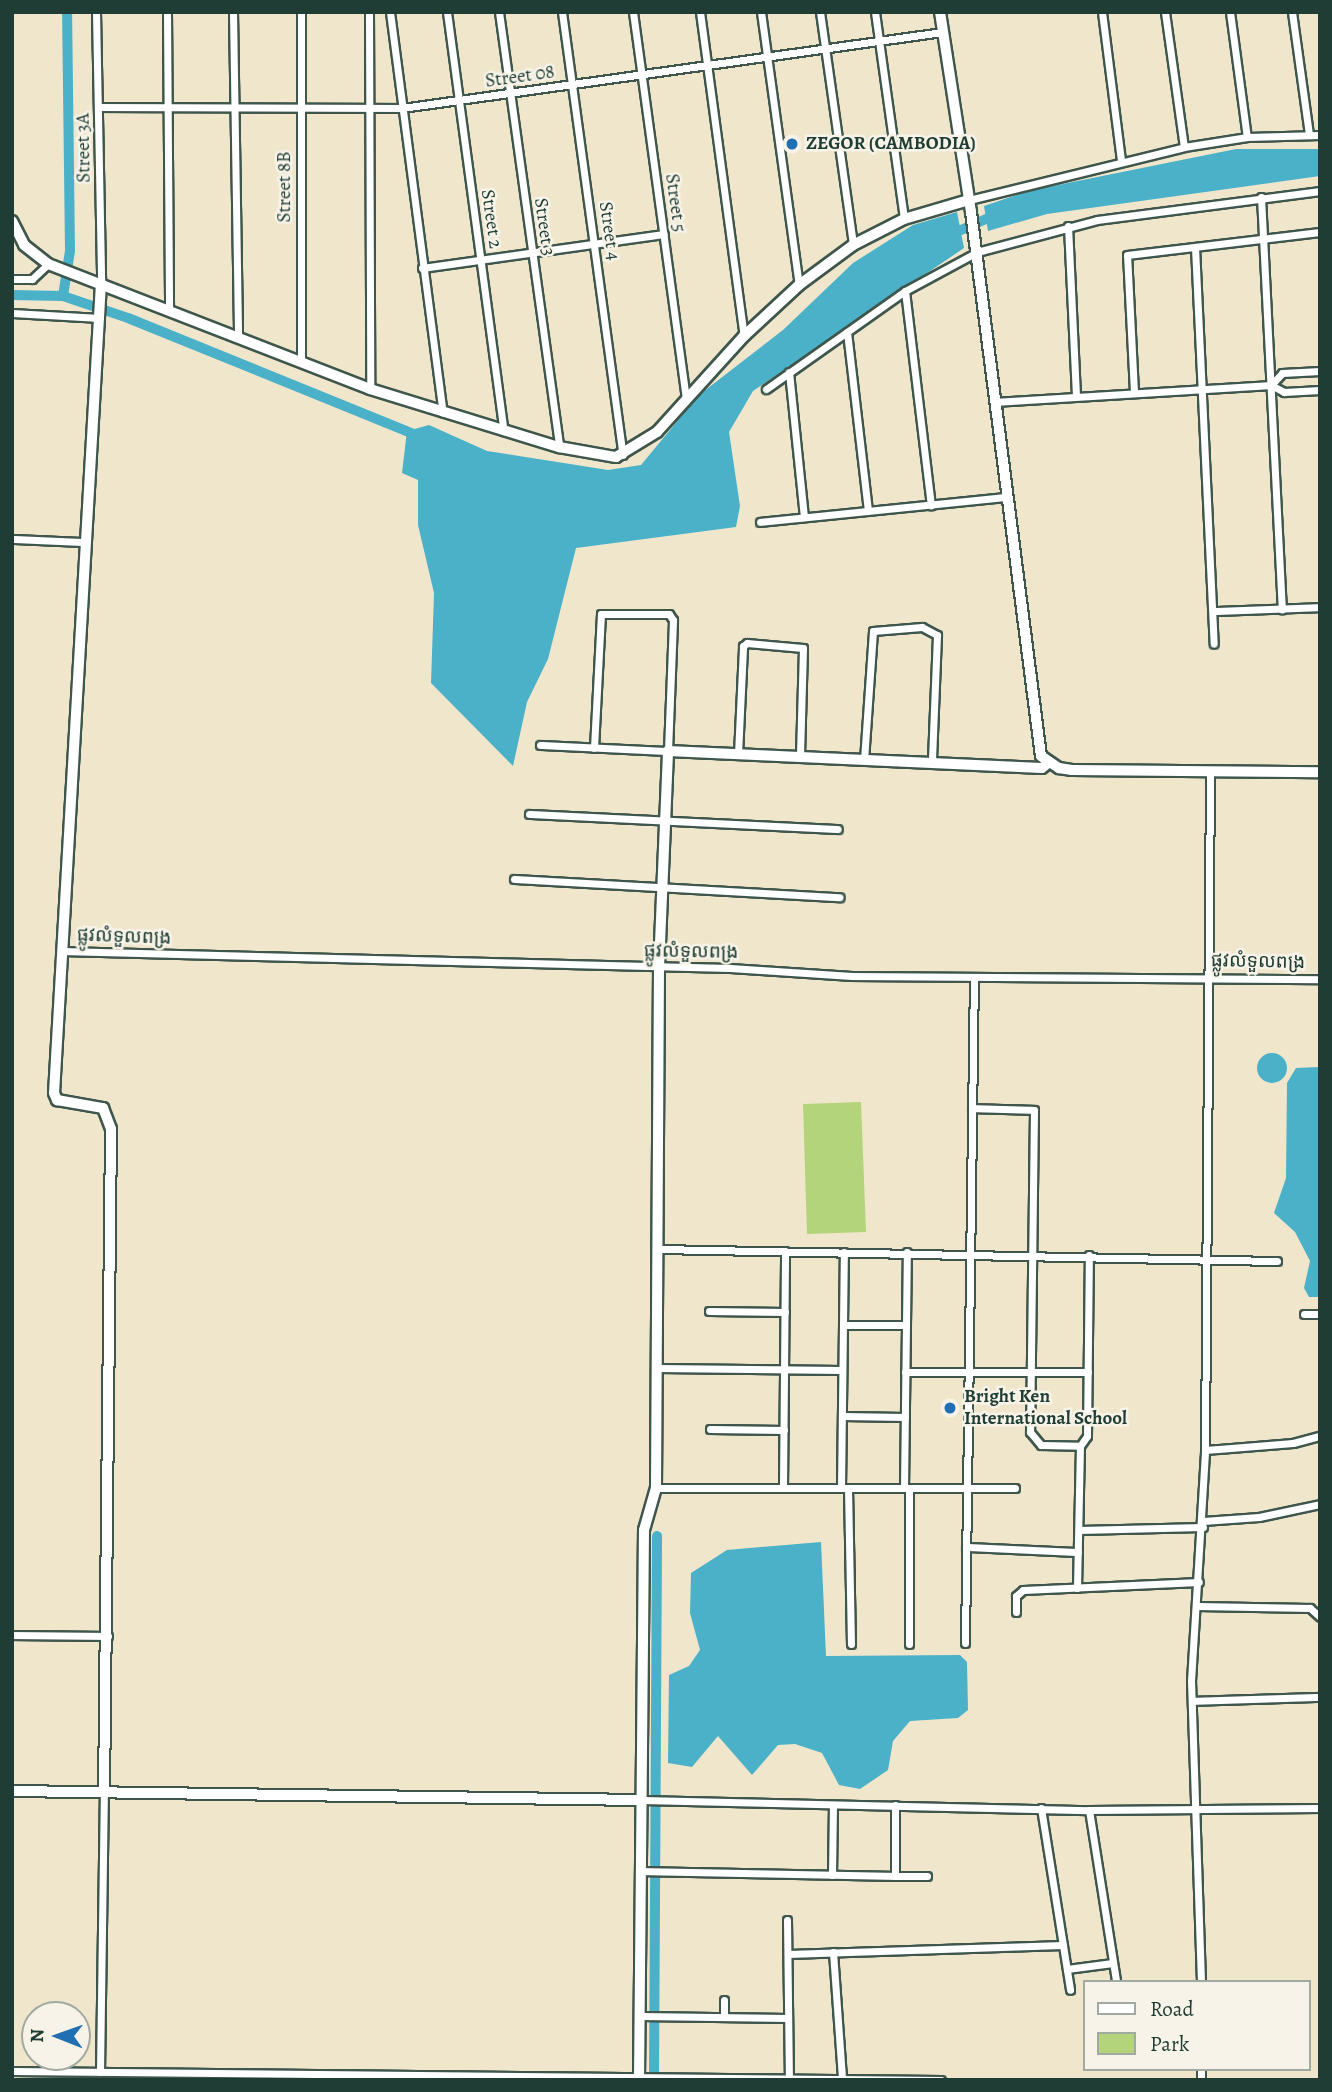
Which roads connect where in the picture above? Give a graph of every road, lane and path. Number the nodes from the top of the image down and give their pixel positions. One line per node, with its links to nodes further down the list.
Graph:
1 (96, 12): 32 (street, Street 3A)
2 (167, 12): 29 (street)
3 (233, 12): 30 (street)
4 (301, 12): 31 (street, Street 8B)
5 (369, 12): 33 (street)
6 (390, 12): 34 (street)
7 (447, 12): 28 (street, Street 2)
8 (499, 12): 27 (street, Street 3)
9 (562, 12): 26 (street, Street 4)
10 (634, 12): 25 (street, Street 5)
11 (700, 12): 24 (street)
12 (761, 12): 23 (street)
13 (820, 12): 22 (street)
14 (875, 12): 21 (street)
15 (940, 12): 20 (street)
16 (1102, 12): 39 (street)
17 (1165, 12): 38 (street)
18 (1230, 12): 37 (street)
19 (1292, 12): 35 (street)
20 (942, 32): 21 (street, Street 08); 42 (street)
21 (879, 41): 22 (street, Street 08); 43 (street)
22 (825, 49): 23 (street, Street 08); 50 (street)
23 (767, 57): 24 (street, Street 08); 59 (street)
24 (708, 66): 25 (street, Street 08); 66 (street)
25 (642, 75): 26 (street, Street 08); 47 (street, Street 5)
26 (573, 85): 27 (street, Street 08); 49 (street, Street 4)
27 (510, 94): 28 (street, Street 08); 52 (street, Street 3)
28 (459, 101): 34 (street, Street 08); 54 (street, Street 2)
29 (168, 106): 30 (street, Street 08); 32 (street, Street 08); 61 (street)
30 (233, 106): 31 (street, Street 08); 65 (street)
31 (300, 106): 33 (street, Street 08); 67 (street, Street 8B)
32 (99, 107): 58 (street, Street 3A)
33 (370, 107): 34 (street, Street 08); 71 (street)
34 (402, 108): 56 (street)
35 (1308, 134): 36 (street); 37 (street)
36 (1320, 135)
37 (1247, 137): 38 (street)
38 (1184, 147): 39 (street)
39 (1121, 161): 42 (street)
40 (1320, 191): 41 (street)
41 (1261, 197): 45 (street); 48 (street)
42 (970, 206): 43 (street); 53 (street)
43 (904, 219): 50 (street)
44 (12, 221): 55 (street)
45 (1068, 226): 53 (street); 76 (street)
46 (1320, 232): 48 (street)
47 (664, 234): 49 (street); 77 (street, Street 5)
48 (1263, 239): 51 (street); 70 (street)
49 (594, 244): 52 (street); 82 (street, Street 4)
50 (853, 245): 59 (street)
51 (1195, 247): 73 (street); 75 (street)
52 (532, 253): 54 (street); 81 (street, Street 3)
53 (977, 253): 60 (street); 78 (street)
54 (481, 260): 56 (street); 80 (street, Street 2)
55 (48, 264): 57 (street); 58 (street)
56 (422, 268): 79 (street)
57 (12, 279)
58 (101, 283): 61 (street); 63 (street)
59 (799, 285): 66 (street)
60 (905, 291): 64 (street); 84 (street)
61 (169, 309): 65 (street)
62 (12, 313): 63 (street)
63 (100, 316): 89 (street)
64 (847, 332): 69 (street); 85 (street)
65 (238, 335): 67 (street)
66 (744, 336): 77 (street)
67 (301, 362): 71 (street)
68 (1320, 371): 70 (street)
69 (789, 372): 72 (street); 86 (street)
70 (1271, 385): 73 (street); 74 (street); 91 (street)
71 (370, 389): 79 (street)
72 (766, 389)
73 (1202, 389): 75 (street); 92 (street)
74 (1320, 390)
75 (1134, 392): 76 (street)
76 (1076, 395): 78 (street)
77 (686, 398): 82 (street)
78 (994, 402): 83 (street)
79 (443, 413): 80 (street)
80 (505, 431): 81 (street)
81 (559, 447): 82 (street)
82 (623, 455)
83 (1007, 497): 84 (street); 101 (street)
84 (931, 505): 85 (street)
85 (868, 511): 86 (street)
86 (804, 517): 87 (street)
87 (760, 522)
88 (12, 539): 89 (street)
89 (83, 542): 110 (street)
90 (1320, 607): 91 (street)
91 (1282, 609): 92 (street)
92 (1213, 611): 93 (street)
93 (1214, 644)
94 (540, 745): 95 (street)
95 (594, 748): 96 (street); 96 (street)
96 (668, 751): 97 (street); 105 (street)
97 (738, 754): 98 (street); 98 (street)
98 (800, 757): 99 (street)
99 (864, 760): 100 (street); 100 (street)
100 (932, 762): 101 (street)
101 (1048, 763): 102 (street)
102 (1210, 771): 103 (street); 113 (street)
103 (1320, 772)
104 (529, 814): 105 (street)
105 (665, 820): 106 (street); 108 (street)
106 (838, 829)
107 (514, 879): 108 (street)
108 (663, 886): 109 (street); 111 (street)
109 (840, 897)
110 (61, 951): 111 (street, ផ្លូវលំទួលពង្រ); 162 (street)
111 (659, 967): 112 (street, ផ្លូវលំទួលពង្រ); 116 (street)
112 (974, 977): 113 (street, ផ្លូវលំទួលពង្រ); 115 (street)
113 (1209, 977): 114 (street, ផ្លូវលំទួលពង្រ); 123 (street)
114 (1320, 979)
115 (972, 1108): 120 (street); 121 (street)
116 (657, 1249): 117 (street); 131 (street)
117 (786, 1251): 118 (street); 126 (street)
118 (844, 1252): 119 (street); 129 (street)
119 (907, 1252): 120 (street); 130 (street)
120 (970, 1253): 121 (street); 135 (street)
121 (1032, 1254): 122 (street); 136 (street)
122 (1089, 1255): 123 (street); 137 (street)
123 (1206, 1256): 124 (street); 144 (street)
124 (1277, 1261)
125 (709, 1311): 126 (street)
126 (785, 1312): 132 (street)
127 (1304, 1314): 128 (street)
128 (1320, 1314)
129 (843, 1325): 130 (street); 133 (street)
130 (906, 1325): 134 (street)
131 (657, 1368): 132 (street); 145 (street)
132 (784, 1369): 133 (street); 141 (street)
133 (842, 1370): 138 (street)
134 (905, 1372): 135 (street); 139 (street)
135 (969, 1372): 136 (street); 149 (street)
136 (1031, 1372): 137 (street); 143 (street)
137 (1088, 1372): 143 (street)
138 (842, 1416): 139 (street); 147 (street)
139 (905, 1417): 148 (street)
140 (710, 1429): 141 (street)
141 (783, 1430): 146 (street)
142 (1320, 1436): 144 (street)
143 (1080, 1446): 153 (street)
144 (1205, 1450): 152 (street)
145 (656, 1488): 146 (street); 170 (street)
146 (783, 1488): 147 (street)
147 (845, 1488): 148 (street); 164 (street)
148 (907, 1488): 149 (street); 165 (street)
149 (967, 1488): 150 (street); 154 (street)
150 (1015, 1488)
151 (1320, 1504): 152 (street)
152 (1203, 1524): 153 (street); 156 (street)
153 (1079, 1530): 155 (street)
154 (967, 1547): 155 (street); 163 (street)
155 (1078, 1552): 157 (street)
156 (1199, 1582): 157 (street); 158 (street)
157 (1077, 1588): 159 (street)
158 (1197, 1606): 160 (street); 167 (street)
159 (1016, 1612)
160 (1320, 1617)
161 (12, 1635): 162 (street)
162 (108, 1636): 169 (street)
163 (965, 1643)
164 (851, 1644)
165 (909, 1644)
166 (1320, 1697): 167 (street)
167 (1192, 1701): 175 (street)
168 (12, 1791): 169 (street)
169 (104, 1793): 170 (street); 195 (street)
170 (646, 1800): 171 (street); 177 (street)
171 (833, 1805): 172 (street); 178 (street)
172 (895, 1805): 173 (street); 179 (street)
173 (1041, 1808): 176 (street); 182 (street)
174 (1320, 1808): 175 (street)
175 (1195, 1809): 176 (street); 188 (street)
176 (1089, 1810): 185 (street)
177 (645, 1871): 178 (street); 191 (street)
178 (832, 1875): 179 (street)
179 (895, 1876): 180 (street)
180 (927, 1876)
181 (787, 1920): 184 (street)
182 (1063, 1945): 183 (street); 186 (street)
183 (833, 1952): 184 (street); 198 (street)
184 (788, 1954): 193 (street)
185 (1113, 1963): 186 (street); 187 (street)
186 (1067, 1969): 189 (street)
187 (1116, 1980)
188 (1201, 1980)
189 (1070, 1990)
190 (724, 2000): 192 (street)
191 (644, 2016): 192 (street); 196 (street)
192 (724, 2017): 193 (street)
193 (789, 2018): 197 (street)
194 (12, 2071): 195 (street)
195 (100, 2072): 196 (street)
196 (642, 2078): 197 (street)
197 (789, 2078): 198 (street)
198 (842, 2079): 199 (street)
199 (866, 2079): 200 (street)
200 (941, 2080)

